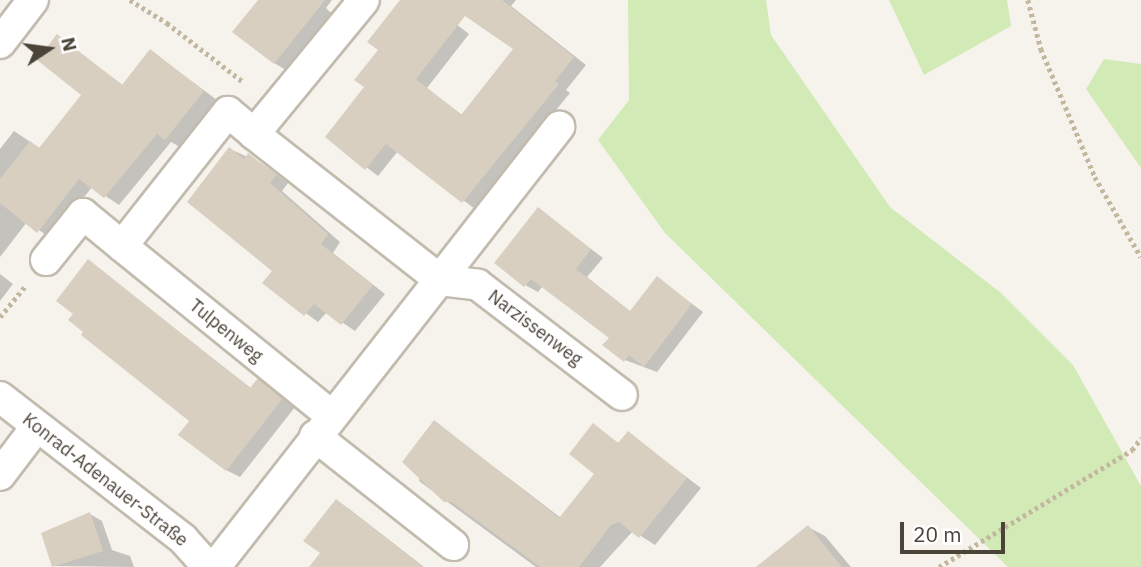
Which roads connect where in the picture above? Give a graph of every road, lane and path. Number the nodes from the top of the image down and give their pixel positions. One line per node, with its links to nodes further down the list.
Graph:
1 (33, 0): 5 (street)
2 (130, 0): 6 (path)
3 (364, 0): 8 (street)
4 (1028, 0): 10 (path)
5 (0, 43)
6 (228, 112): 8 (street); 9 (street)
7 (559, 127): 12 (street)
8 (254, 134): 12 (street)
9 (122, 246): 11 (street, Tulpenweg); 16 (street, Tulpenweg)
10 (1141, 257)
11 (46, 260): 13 (path)
12 (440, 280): 14 (street, Narzissenweg); 16 (street)
13 (0, 317)
14 (622, 395)
15 (0, 397): 17 (street, Konrad-Adenauer-Straße)
16 (323, 425): 20 (street); 22 (street)
17 (37, 426): 19 (street); 21 (street, Konrad-Adenauer-Straße)
18 (1141, 438): 23 (path)
19 (0, 475)
20 (453, 545)
21 (208, 567)
22 (215, 567)
23 (939, 567)

